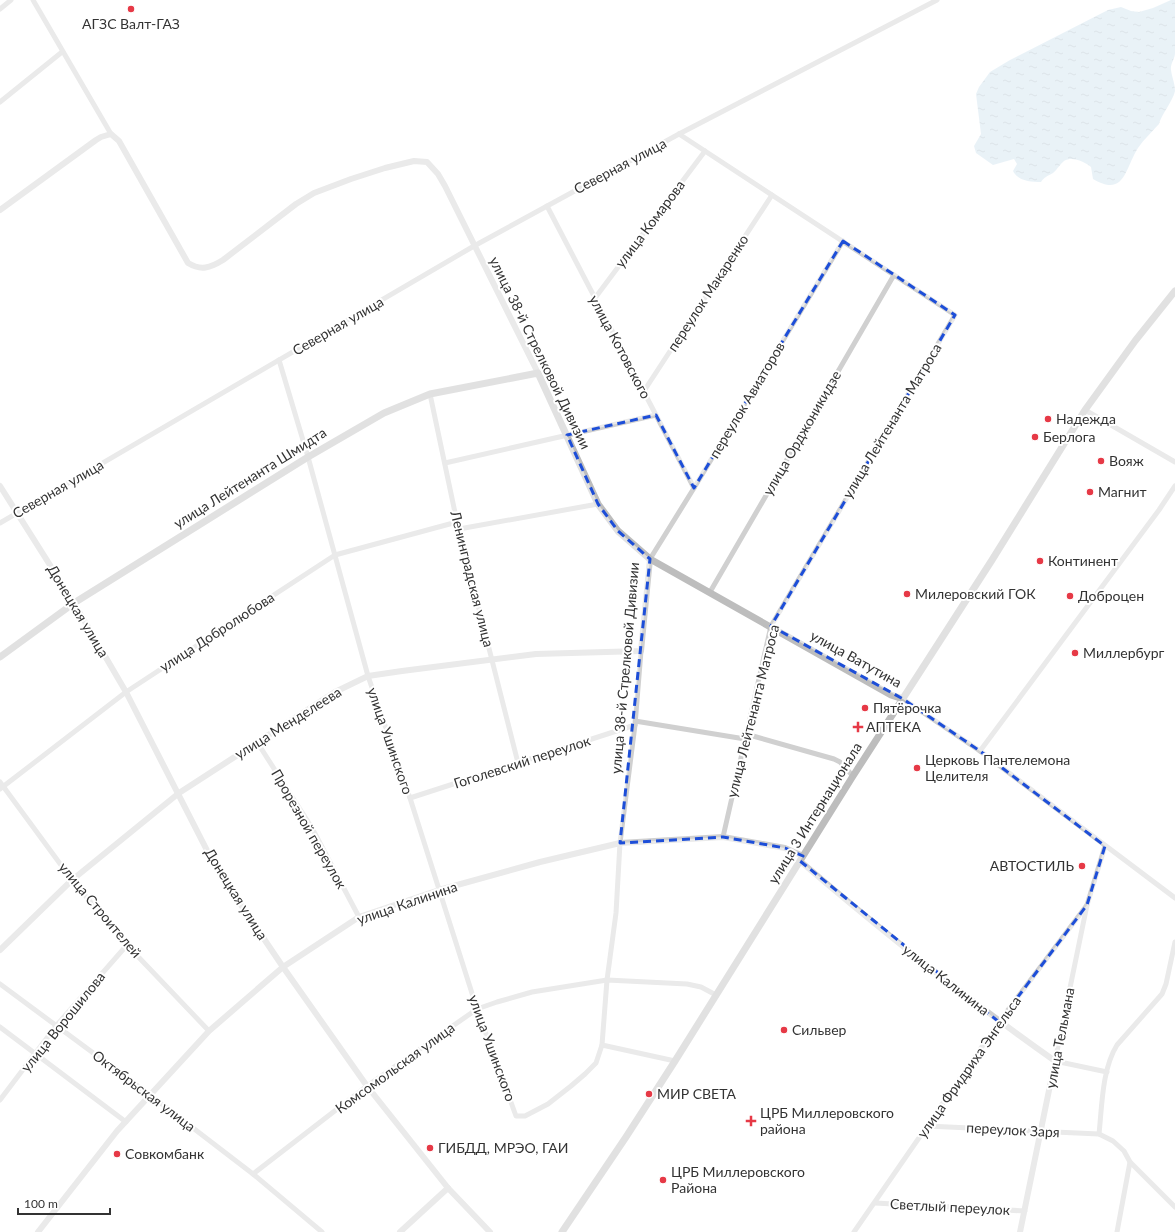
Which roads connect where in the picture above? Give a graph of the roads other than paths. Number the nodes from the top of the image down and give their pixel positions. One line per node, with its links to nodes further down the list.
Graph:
1 (11, 0): 4 (street)
2 (33, 0): 5 (street)
3 (937, 0): 8 (street, Северная улица)
4 (0, 9)
5 (62, 52): 6 (street); 7 (street)
6 (0, 102)
7 (111, 134): 12 (street); 14 (street, улица 38-й Стрелковой Дивизии)
8 (679, 134): 9 (street, улица Лейтенанта Матроса); 11 (street, Северная улица)
9 (705, 151): 10 (street, улица Лейтенанта Матроса); 17 (street, улица Комарова)
10 (772, 195): 13 (street, улица Лейтенанта Матроса); 20 (street, переулок Макаренко)
11 (546, 206): 14 (street, Северная улица); 17 (street, улица Котовского)
12 (0, 210)
13 (843, 241): 15 (street, улица Лейтенанта Матроса); 30 (street, переулок Авиаторов)
14 (474, 246): 18 (street, Северная улица); 19 (street, улица 38-й Стрелковой Дивизии)
15 (894, 275): 38 (street, улица Орджоникидзе); 40 (street, улица Лейтенанта Матроса)
16 (1175, 291): 22 (main road, улица 3 Интернационала)
17 (595, 298): 20 (street, улица Котовского)
18 (279, 360): 25 (street, улица Ушинского); 32 (street, Северная улица)
19 (538, 373): 21 (main road, улица Лейтенанта Шмидта); 24 (main road, улица 38-й Стрелковой Дивизии)
20 (644, 391): 23 (street, улица Котовского)
21 (430, 394): 25 (main road, улица Лейтенанта Шмидта); 27 (street, Ленинградская улица)
22 (1085, 410): 26 (street); 46 (main road, улица 3 Интернационала)
23 (656, 415): 24 (street); 30 (street, улица Котовского)
24 (567, 435): 27 (street); 31 (main road, улица 38-й Стрелковой Дивизии)
25 (308, 457): 36 (street, улица Ушинского); 39 (main road, улица Лейтенанта Шмидта)
26 (1175, 462)
27 (445, 463): 33 (street, Ленинградская улица)
28 (0, 486): 32 (street, Донецкая улица)
29 (1175, 486): 50 (street)
30 (694, 488): 37 (street, переулок Авиаторов)
31 (598, 504): 35 (street); 37 (main road, улица 38-й Стрелковой Дивизии)
32 (17, 514): 34 (street, Северная улица); 39 (street, Донецкая улица)
33 (458, 522): 35 (street, Ленинградская улица); 36 (street, улица Добролюбова)
34 (0, 523)
35 (459, 529): 43 (street, Ленинградская улица)
36 (335, 555): 44 (street, улица Ушинского); 45 (street, улица Добролюбова)
37 (650, 559): 38 (main road, улица Ватутина); 41 (street, улица 38-й Стрелковой Дивизии)
38 (710, 592): 40 (main road, улица Ватутина)
39 (74, 603): 42 (main road, улица Лейтенанта Шмидта); 45 (street, Донецкая улица)
40 (771, 626): 46 (main road, улица Ватутина); 48 (street, улица Лейтенанта Матроса)
41 (641, 651): 43 (street, улица Менделеева); 47 (street, улица 38-й Стрелковой Дивизии)
42 (0, 657)
43 (492, 660): 44 (street, улица Менделеева); 51 (street, Ленинградская улица)
44 (368, 676): 49 (street, улица Менделеева); 55 (street, улица Ушинского)
45 (126, 692): 53 (street, улица Добролюбова); 54 (street, Донецкая улица)
46 (903, 698): 50 (street, улица Ватутина); 52 (main road, улица 3 Интернационала)
47 (635, 723): 48 (street, Гоголевский переулок); 51 (street, Гоголевский переулок); 57 (street, улица 38-й Стрелковой Дивизии)
48 (746, 737): 52 (street, Гоголевский переулок); 56 (street, улица Лейтенанта Матроса)
49 (257, 742): 54 (street, улица Менделеева); 64 (street, Прорезной переулок)
50 (980, 751): 58 (street, улица Ватутина)
51 (518, 763): 55 (street, Гоголевский переулок)
52 (854, 776): 59 (main road, улица 3 Интернационала)
53 (1, 786): 60 (street, улица Строителей)
54 (179, 793): 60 (street, улица Менделеева); 68 (street, Донецкая улица)
55 (410, 798): 61 (street, улица Ушинского)
56 (723, 836): 57 (street, улица Калинина); 59 (street, улица Калинина)
57 (620, 843): 61 (street, улица Калинина); 69 (street, улица 38-й Стрелковой Дивизии)
58 (1105, 846): 62 (street, улица Ватутина); 63 (street, улица Тельмана)
59 (801, 858): 71 (main road, улица 3 Интернационала); 73 (street, улица Калинина)
60 (72, 880): 66 (street, улица Строителей); 67 (street, улица Менделеева)
61 (439, 890): 64 (street, улица Калинина); 72 (street, улица Ушинского)
62 (1175, 898)
63 (1087, 905): 73 (street, улица Фридриха Энгельса); 80 (street, улица Тельмана)
64 (359, 917): 68 (street, улица Калинина)
65 (1175, 942): 81 (street)
66 (127, 945): 74 (street, улица Ворошилова); 76 (street, улица Строителей)
67 (0, 950)
68 (283, 967): 76 (street, улица Калинина); 82 (street, Донецкая улица)
69 (608, 980): 71 (street, Комсомольская улица); 72 (street, Комсомольская улица); 77 (street, улица 38-й Стрелковой Дивизии)
70 (0, 984): 74 (street, Октябрьская улица)
71 (716, 995): 79 (main road, улица 3 Интернационала)
72 (477, 1009): 82 (street, Комсомольская улица); 85 (street, улица Ушинского)
73 (999, 1022): 80 (street, улица Калинина); 87 (street, улица Фридриха Энгельса)
74 (56, 1026): 78 (street, улица Ворошилова); 83 (street, Октябрьская улица)
75 (0, 1027): 78 (street)
76 (209, 1031): 83 (street, улица Калинина)
77 (602, 1046): 79 (street); 85 (street, улица 38-й Стрелковой Дивизии)
78 (36, 1054): 84 (street, улица Ворошилова); 86 (street)
79 (675, 1061): 100 (main road, улица 3 Интернационала)
80 (1055, 1061): 81 (street, улица Калинина); 88 (street, улица Тельмана)
81 (1107, 1072): 89 (street)
82 (367, 1086): 91 (street, Комсомольская улица); 92 (street, Донецкая улица)
83 (150, 1095): 86 (street, улица Калинина); 91 (street, Октябрьская улица)
84 (0, 1100)
85 (516, 1116)
86 (126, 1122): 96 (street, улица Калинина)
87 (927, 1126): 88 (street, переулок Заря); 93 (street, улица Фридриха Энгельса)
88 (1041, 1132): 89 (street, переулок Заря); 95 (street, улица Тельмана)
89 (1099, 1134): 90 (street)
90 (1130, 1162): 94 (street); 103 (street)
91 (252, 1174): 97 (street, Октябрьская улица)
92 (448, 1188): 98 (street); 99 (street, Донецкая улица)
93 (875, 1203): 95 (street, Светлый переулок); 101 (street, улица Фридриха Энгельса)
94 (1175, 1207)
95 (1025, 1211): 102 (street, улица Тельмана)
96 (38, 1232)
97 (322, 1232)
98 (400, 1232)
99 (490, 1232)
100 (562, 1232)
101 (854, 1232)
102 (1020, 1232)
103 (1117, 1232)

